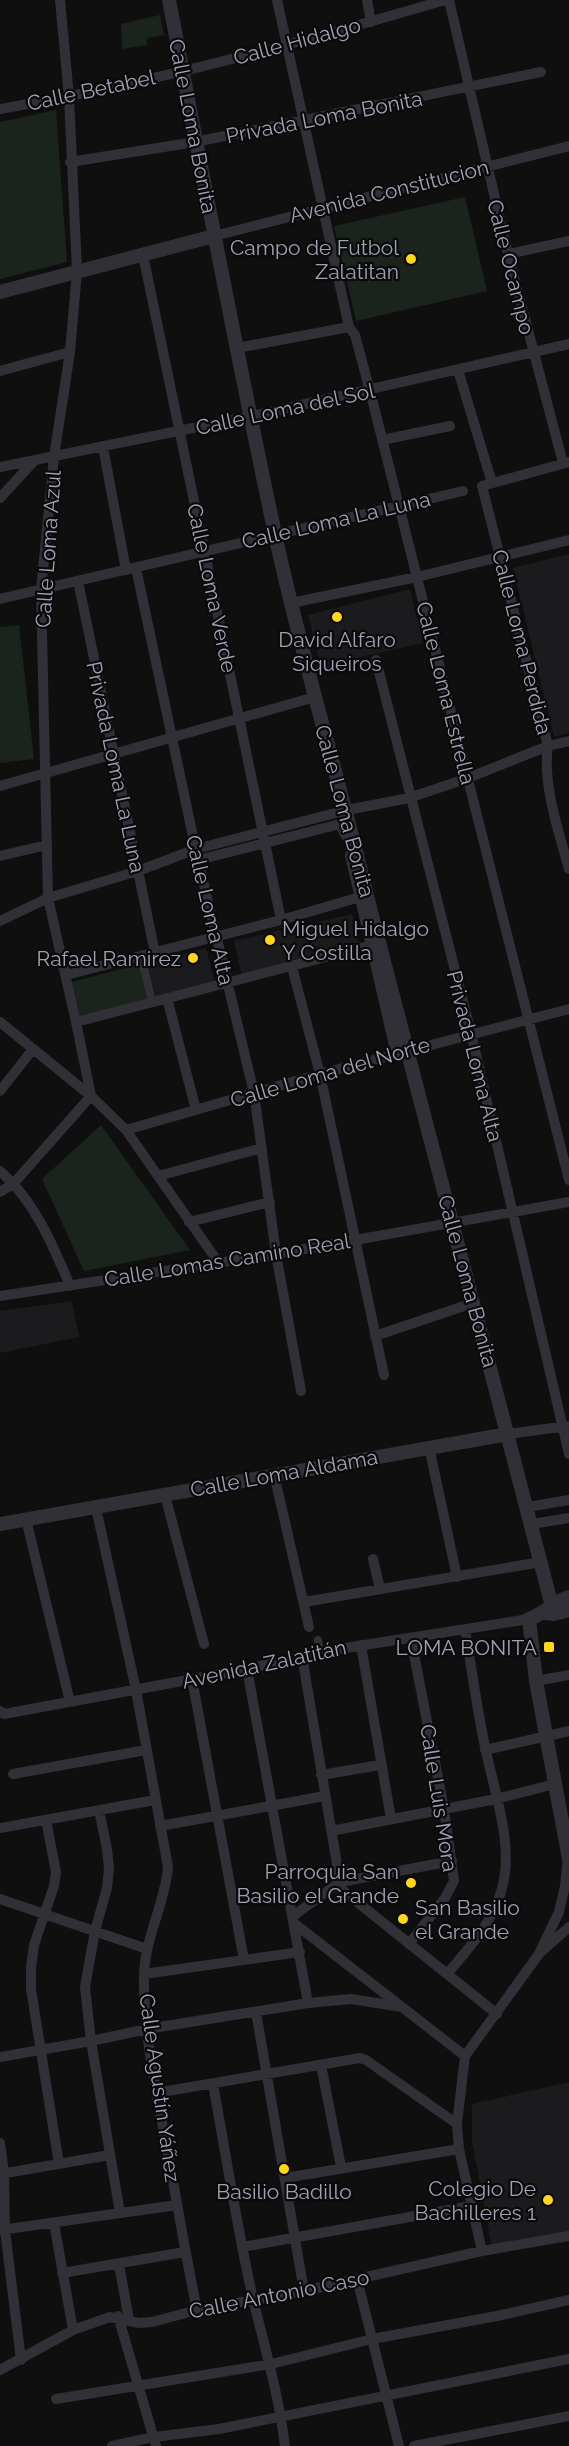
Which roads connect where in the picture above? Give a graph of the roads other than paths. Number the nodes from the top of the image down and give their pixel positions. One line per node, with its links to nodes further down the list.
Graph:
1 (60, 0): 11 (street, Calle Loma Azul)
2 (169, 0): 8 (street, Calle Loma Bonita)
3 (278, 0): 7 (street, Calle Loma Estrella)
4 (367, 0): 6 (street)
5 (447, 0): 6 (street, Calle Hidalgo); 10 (street, Calle Ocampo)
6 (371, 22): 7 (street, Calle Hidalgo)
7 (287, 45): 8 (street, Calle Hidalgo); 13 (street, Calle Loma Estrella)
8 (182, 70): 11 (street, Calle Betabel); 14 (street, Calle Loma Bonita)
9 (541, 72): 10 (street, Privada Loma Bonita)
10 (468, 88): 13 (street, Privada Loma Bonita); 17 (street, Calle Ocampo)
11 (69, 97): 12 (street, Calle Betabel); 16 (street, Calle Loma Azul)
12 (0, 109)
13 (303, 121): 14 (street, Privada Loma Bonita); 18 (street, Calle Loma Estrella)
14 (195, 142): 16 (street, Privada Loma Bonita); 19 (street, Calle Loma Bonita)
15 (569, 146): 17 (street, Avenida Constitucion)
16 (70, 162): 23 (street, Calle Loma Azul)
17 (486, 167): 18 (street, Avenida Constitucion); 21 (street, Calle Ocampo)
18 (321, 208): 19 (street, Avenida Constitucion); 25 (street, Calle Loma Estrella)
19 (214, 236): 22 (street, Avenida Constitucion); 27 (street, Calle Loma Bonita)
20 (569, 241): 21 (street)
21 (508, 254): 29 (street, Calle Ocampo)
22 (143, 255): 23 (street, Avenida Constitucion); 35 (street, Calle Loma Verde)
23 (77, 271): 24 (street, Avenida Constitucion); 28 (street, Calle Loma Azul)
24 (0, 292)
25 (349, 327): 27 (street); 32 (street, Calle Loma Estrella)
26 (569, 344): 29 (street, Calle Loma del Sol)
27 (237, 348): 33 (street, Calle Loma Bonita)
28 (70, 352): 31 (street); 38 (street, Calle Loma Azul)
29 (532, 352): 30 (street, Calle Loma del Sol); 40 (street, Calle Ocampo)
30 (458, 370): 32 (street, Calle Loma del Sol); 42 (street, Calle Loma Perdida)
31 (0, 371)
32 (370, 391): 33 (street, Calle Loma del Sol); 36 (street, Calle Loma Estrella)
33 (252, 416): 35 (street, Calle Loma del Sol); 46 (street, Calle Loma Bonita)
34 (450, 426): 36 (street)
35 (180, 431): 37 (street, Calle Loma del Sol); 48 (street, Calle Loma Verde)
36 (382, 441): 45 (street, Calle Loma Estrella)
37 (103, 447): 38 (street, Calle Loma del Sol); 50 (street, Calle Loma Alta)
38 (54, 457): 39 (street, Calle Loma del Sol); 53 (street, Calle Loma Azul)
39 (34, 461): 41 (street, Calle Loma del Sol); 44 (street)
40 (566, 463): 42 (street)
41 (0, 467)
42 (487, 485): 49 (street, Calle Loma Perdida)
43 (463, 491): 45 (street, Calle Loma La Luna)
44 (0, 498)
45 (398, 506): 46 (street, Calle Loma La Luna); 51 (street, Calle Loma Estrella)
46 (275, 534): 48 (street, Calle Loma La Luna); 55 (street, Calle Loma Bonita)
47 (569, 540): 49 (street)
48 (204, 552): 50 (street, Calle Loma La Luna); 58 (street, Calle Loma Verde)
49 (501, 555): 51 (street); 61 (street, Calle Loma Perdida)
50 (131, 569): 52 (street, Calle Loma La Luna); 59 (street, Calle Loma Alta)
51 (417, 577): 55 (street); 64 (street, Calle Loma Estrella)
52 (78, 581): 53 (street, Calle Loma La Luna); 62 (street, Privada Loma La Luna)
53 (41, 590): 54 (street, Calle Loma La Luna); 63 (street, Calle Loma Azul)
54 (0, 599)
55 (291, 603): 57 (street, Calle Loma Bonita)
56 (376, 660): 66 (street, Privada Loma Alta)
57 (315, 697): 58 (street); 67 (street, Calle Loma Bonita)
58 (239, 718): 59 (street); 70 (street, Calle Loma Verde)
59 (171, 738): 62 (street); 73 (street, Calle Loma Alta)
60 (569, 741): 61 (street)
61 (548, 746): 64 (street); 69 (street, Calle Loma Perdida)
62 (114, 754): 63 (street); 76 (street, Privada Loma La Luna)
63 (45, 774): 65 (street); 72 (street, Calle Loma Azul)
64 (468, 778): 66 (street); 91 (street, Calle Loma Estrella)
65 (0, 786)
66 (409, 798): 67 (street); 94 (street, Privada Loma Alta)
67 (347, 810): 70 (street); 96 (street, Calle Loma Bonita)
68 (569, 820): 69 (street)
69 (557, 824): 75 (street, Calle Loma Perdida)
70 (262, 832): 71 (street, Calle Loma Verde); 73 (street)
71 (265, 844): 73 (street); 77 (street); 79 (street, Calle Loma Verde)
72 (47, 845): 74 (street); 78 (street, Calle Loma Azul)
73 (197, 855): 76 (street); 81 (street, Calle Loma Alta)
74 (0, 856)
75 (569, 869)
76 (138, 872): 78 (street); 83 (street, Privada Loma La Luna)
77 (360, 897): 79 (street); 82 (street)
78 (48, 898): 80 (street); 86 (street, Calle Loma Azul)
79 (281, 920): 81 (street)
80 (0, 921)
81 (215, 937): 83 (street); 87 (street, Calle Loma Alta)
82 (372, 945): 85 (street); 96 (street)
83 (154, 953): 84 (street)
84 (141, 956): 86 (street); 89 (street)
85 (292, 967): 87 (street); 97 (street)
86 (66, 975): 93 (street, Calle Loma Azul)
87 (227, 983): 88 (street); 99 (street, Calle Loma Alta)
88 (166, 998): 89 (street); 101 (street)
89 (153, 1002): 93 (street)
90 (569, 1009): 91 (street, Calle Loma del Norte)
91 (530, 1018): 94 (street, Calle Loma del Norte); 106 (street, Calle Loma Estrella)
92 (0, 1022): 95 (street)
93 (76, 1022): 100 (street, Calle Loma Azul)
94 (471, 1033): 96 (street, Calle Loma del Norte); 111 (street, Privada Loma Alta)
95 (33, 1049): 98 (street); 100 (street)
96 (402, 1052): 97 (street, Calle Loma del Norte); 113 (street, Calle Loma Bonita)
97 (320, 1074): 99 (street, Calle Loma del Norte); 114 (street)
98 (0, 1091)
99 (254, 1093): 101 (street, Calle Loma del Norte); 103 (street, Calle Loma Alta)
100 (91, 1096): 102 (street); 107 (street)
101 (196, 1110): 102 (street, Calle Loma del Norte)
102 (126, 1130): 105 (street)
103 (262, 1148): 105 (street); 109 (street, Calle Loma Alta)
104 (0, 1171): 107 (street)
105 (158, 1176): 112 (street)
106 (569, 1180)
107 (14, 1183): 108 (street); 117 (street)
108 (0, 1192)
109 (270, 1202): 112 (street); 115 (street, Calle Loma Alta)
110 (569, 1202): 111 (street, Calle Lomas Camino Real)
111 (514, 1213): 113 (street, Calle Lomas Camino Real); 123 (street, Privada Loma Alta)
112 (189, 1222): 116 (street)
113 (453, 1224): 114 (street, Calle Lomas Camino Real); 119 (street, Calle Loma Bonita)
114 (353, 1240): 115 (street, Calle Lomas Camino Real); 120 (street)
115 (276, 1254): 116 (street, Calle Lomas Camino Real); 122 (street)
116 (218, 1263): 117 (street, Calle Lomas Camino Real)
117 (70, 1286): 118 (street, Calle Lomas Camino Real)
118 (0, 1296)
119 (473, 1303): 120 (street); 124 (street, Calle Loma Bonita)
120 (375, 1336): 121 (street)
121 (384, 1375)
122 (301, 1391)
123 (566, 1426): 124 (street, Calle Loma Aldama); 126 (street, Privada Loma Alta)
124 (508, 1434): 125 (street, Calle Loma Aldama); 130 (street, Calle Loma Bonita)
125 (429, 1447): 127 (street, Calle Loma Aldama); 138 (street)
126 (569, 1454)
127 (274, 1474): 128 (street, Calle Loma Aldama); 141 (street)
128 (165, 1495): 131 (street, Calle Loma Aldama); 149 (street)
129 (569, 1500): 130 (street)
130 (528, 1507): 135 (street, Calle Loma Bonita)
131 (96, 1508): 133 (street, Calle Loma Aldama); 157 (street, Calle Agustín Yáñez)
132 (569, 1518): 135 (street)
133 (26, 1519): 134 (street, Calle Loma Aldama); 158 (street)
134 (0, 1524)
135 (532, 1524): 137 (street, Calle Loma Bonita)
136 (374, 1559): 139 (street)
137 (541, 1562): 138 (street); 142 (street, Calle Loma Bonita)
138 (457, 1577): 139 (street)
139 (380, 1589): 141 (street)
140 (569, 1597): 142 (street)
141 (304, 1602): 145 (street)
142 (549, 1610): 143 (street); 144 (street)
143 (569, 1610)
144 (528, 1619): 146 (street, Avenida Zalatitán); 156 (street)
145 (309, 1627)
146 (465, 1629): 147 (street, Avenida Zalatitán); 163 (street)
147 (411, 1639): 150 (street, Avenida Zalatitán); 172 (street, Calle Luis Mora)
148 (318, 1640): 151 (street)
149 (204, 1644)
150 (361, 1645): 151 (street, Avenida Zalatitán); 164 (street)
151 (320, 1652): 152 (street, Avenida Zalatitán)
152 (302, 1656): 153 (street, Avenida Zalatitán); 166 (street)
153 (247, 1669): 155 (street, Avenida Zalatitán); 171 (street)
154 (569, 1675): 156 (street)
155 (192, 1679): 157 (street, Avenida Zalatitán); 174 (street)
156 (536, 1681): 161 (street)
157 (136, 1690): 158 (street, Avenida Zalatitán); 162 (street, Calle Agustín Yáñez)
158 (70, 1702): 159 (street, Avenida Zalatitán)
159 (0, 1712)
160 (569, 1731): 161 (street)
161 (547, 1736): 163 (street); 167 (street)
162 (146, 1750): 165 (street); 170 (street, Calle Agustín Yáñez)
163 (485, 1750): 169 (street)
164 (380, 1765): 166 (street); 175 (street)
165 (13, 1774)
166 (321, 1775): 168 (street)
167 (555, 1784): 169 (street); 180 (street)
168 (325, 1796): 171 (street); 179 (street)
169 (496, 1799): 172 (street); 194 (street)
170 (155, 1800): 173 (street); 177 (street, Calle Agustín Yáñez)
171 (272, 1806): 174 (street); 185 (street)
172 (444, 1809): 175 (street); 181 (street, Calle Luis Mora)
173 (99, 1810): 176 (street); 187 (street)
174 (217, 1816): 177 (street); 192 (street)
175 (391, 1819): 179 (street)
176 (46, 1820): 178 (street); 184 (street)
177 (160, 1826): 189 (street, Calle Agustín Yáñez)
178 (0, 1828)
179 (331, 1831): 182 (street)
180 (569, 1858): 191 (street)
181 (452, 1861): 182 (street); 188 (street, Calle Luis Mora)
182 (338, 1883): 185 (street); 188 (street)
183 (0, 1899): 184 (street)
184 (44, 1914): 187 (street); 201 (street)
185 (294, 1920): 190 (street); 196 (street)
186 (569, 1927): 191 (street)
187 (95, 1931): 189 (street); 200 (street)
188 (409, 1944): 194 (street)
189 (147, 1949): 193 (street, Calle Agustín Yáñez)
190 (300, 1952): 192 (street); 195 (street)
191 (539, 1954): 198 (street)
192 (244, 1960): 193 (street)
193 (144, 1974): 199 (street, Calle Agustín Yáñez)
194 (447, 1974): 198 (street)
195 (308, 2003): 196 (street); 197 (street)
196 (402, 2007): 202 (street)
197 (256, 2012): 199 (street); 205 (street)
198 (497, 2014): 202 (street)
199 (147, 2029): 200 (street); 207 (street, Calle Agustín Yáñez)
200 (91, 2041): 201 (street); 211 (street)
201 (39, 2050): 203 (street); 212 (street)
202 (465, 2056): 208 (street)
203 (0, 2057)
204 (321, 2065): 205 (street); 208 (street); 213 (street)
205 (266, 2075): 206 (street); 215 (street)
206 (213, 2084): 207 (street); 223 (street)
207 (156, 2093): 216 (street, Calle Agustín Yáñez)
208 (457, 2124): 210 (street)
209 (0, 2143): 214 (street)
210 (459, 2149): 213 (street); 217 (street)
211 (110, 2155): 212 (street); 218 (street)
212 (58, 2164): 214 (street)
213 (341, 2167): 215 (street)
214 (2, 2174): 220 (street)
215 (285, 2178): 222 (street)
216 (177, 2205): 218 (street); 225 (street, Calle Agustín Yáñez)
217 (471, 2206): 222 (street); 224 (street)
218 (120, 2213): 219 (street)
219 (54, 2223): 220 (street); 227 (street)
220 (3, 2230): 237 (street)
221 (569, 2236): 224 (street, Calle Antonio Caso)
222 (296, 2237): 223 (street); 229 (street)
223 (242, 2247): 230 (street)
224 (482, 2251): 228 (street, Calle Antonio Caso)
225 (185, 2252): 226 (street); 232 (street, Calle Agustín Yáñez)
226 (119, 2264): 227 (street); 233 (street)
227 (62, 2273): 234 (street)
228 (357, 2279): 229 (street, Calle Antonio Caso); 235 (street)
229 (304, 2291): 230 (street, Calle Antonio Caso)
230 (253, 2300): 232 (street, Calle Antonio Caso); 238 (street)
231 (569, 2300): 235 (street)
232 (197, 2310): 233 (street, Calle Antonio Caso)
233 (123, 2318): 234 (street, Calle Antonio Caso); 240 (street)
234 (73, 2330): 237 (street, Calle Antonio Caso)
235 (372, 2339): 238 (street); 241 (street)
236 (569, 2359): 241 (street)
237 (21, 2360): 239 (street, Calle Antonio Caso)
238 (271, 2364): 240 (street); 243 (street)
239 (0, 2370)
240 (139, 2384): 242 (street); 245 (street)
241 (386, 2395): 243 (street); 248 (street)
242 (56, 2400)
243 (282, 2416): 245 (street); 247 (street)
244 (569, 2416): 249 (street)
245 (155, 2442): 246 (street)
246 (112, 2446)
247 (285, 2446)
248 (399, 2446)
249 (414, 2446)

